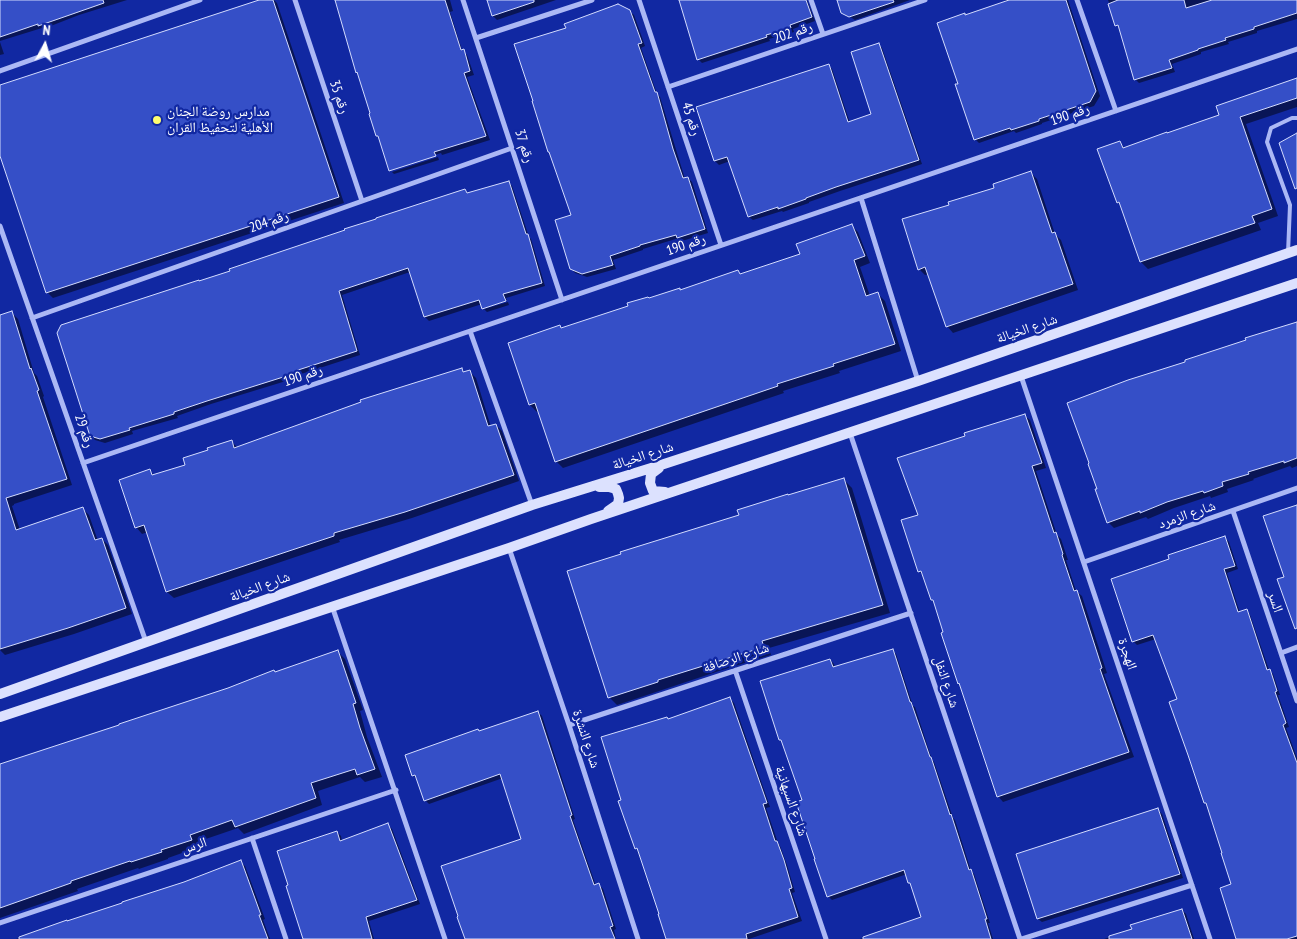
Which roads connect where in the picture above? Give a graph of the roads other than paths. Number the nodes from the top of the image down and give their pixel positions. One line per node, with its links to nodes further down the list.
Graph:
1 (200, 0): 12 (street)
2 (295, 0): 18 (street, رقم 35)
3 (463, 0): 10 (street, رقم 37)
4 (592, 0): 10 (street)
5 (639, 0): 13 (street, رقم 45)
6 (811, 0): 9 (street)
7 (925, 0): 9 (street, رقم 202)
8 (1077, 0): 14 (street)
9 (824, 34): 13 (street, رقم 202)
10 (476, 38): 16 (street, رقم 37)
11 (1297, 50): 14 (street, رقم 190)
12 (0, 71)
13 (668, 87): 20 (street, رقم 45)
14 (1116, 111): 17 (street, رقم 190)
15 (1297, 118): 21 (lane)
16 (512, 148): 18 (street, رقم 204); 23 (street, رقم 37)
17 (860, 198): 20 (street, رقم 190); 27 (street)
18 (362, 201): 24 (street, رقم 204)
19 (0, 226): 24 (street, رقم 29)
20 (721, 245): 23 (street, رقم 190)
21 (1293, 252): 27 (street, شارع الخيالة)
22 (1297, 283): 26 (street)
23 (562, 300): 25 (street, رقم 190)
24 (32, 318): 29 (street, رقم 29)
25 (470, 331): 29 (street, رقم 190); 34 (street)
26 (1022, 376): 28 (street); 38 (street, الهجرة)
27 (918, 381): 30 (street, شارع الخيالة)
28 (850, 432): 33 (street); 40 (street, شارع النفل)
29 (83, 463): 41 (street, رقم 29)
30 (664, 464): 31 (street, شارع الخيالة); 33 (street)
31 (592, 487): 34 (street, شارع الخيالة); 36 (street)
32 (1297, 488): 35 (street, شارع الزمرد)
33 (672, 492): 36 (street)
34 (532, 505): 41 (street, شارع الخيالة)
35 (1233, 511): 38 (street, شارع الزمرد); 43 (street, السر)
36 (591, 519): 37 (street)
37 (509, 548): 39 (street); 48 (street, شارع النشرة)
38 (1084, 562): 51 (street, الهجرة)
39 (332, 606): 47 (street); 49 (street)
40 (911, 613): 44 (street, شارع الرصافة); 57 (street, شارع النفل)
41 (146, 642): 45 (street, شارع الخيالة)
42 (1297, 647): 43 (street)
43 (1281, 653): 46 (street, السر)
44 (735, 670): 48 (street, شارع الرصافة); 56 (street, شارع السبهانية)
45 (0, 695)
46 (1297, 702)
47 (0, 716)
48 (569, 725): 55 (street, شارع النشرة)
49 (396, 790): 50 (street, الرس); 54 (street)
50 (252, 838): 52 (street, الرس); 53 (street)
51 (1192, 885): 57 (street); 58 (street, الهجرة)
52 (0, 923)
53 (286, 939)
54 (445, 939)
55 (638, 939)
56 (826, 939)
57 (1021, 939)
58 (1210, 939)

